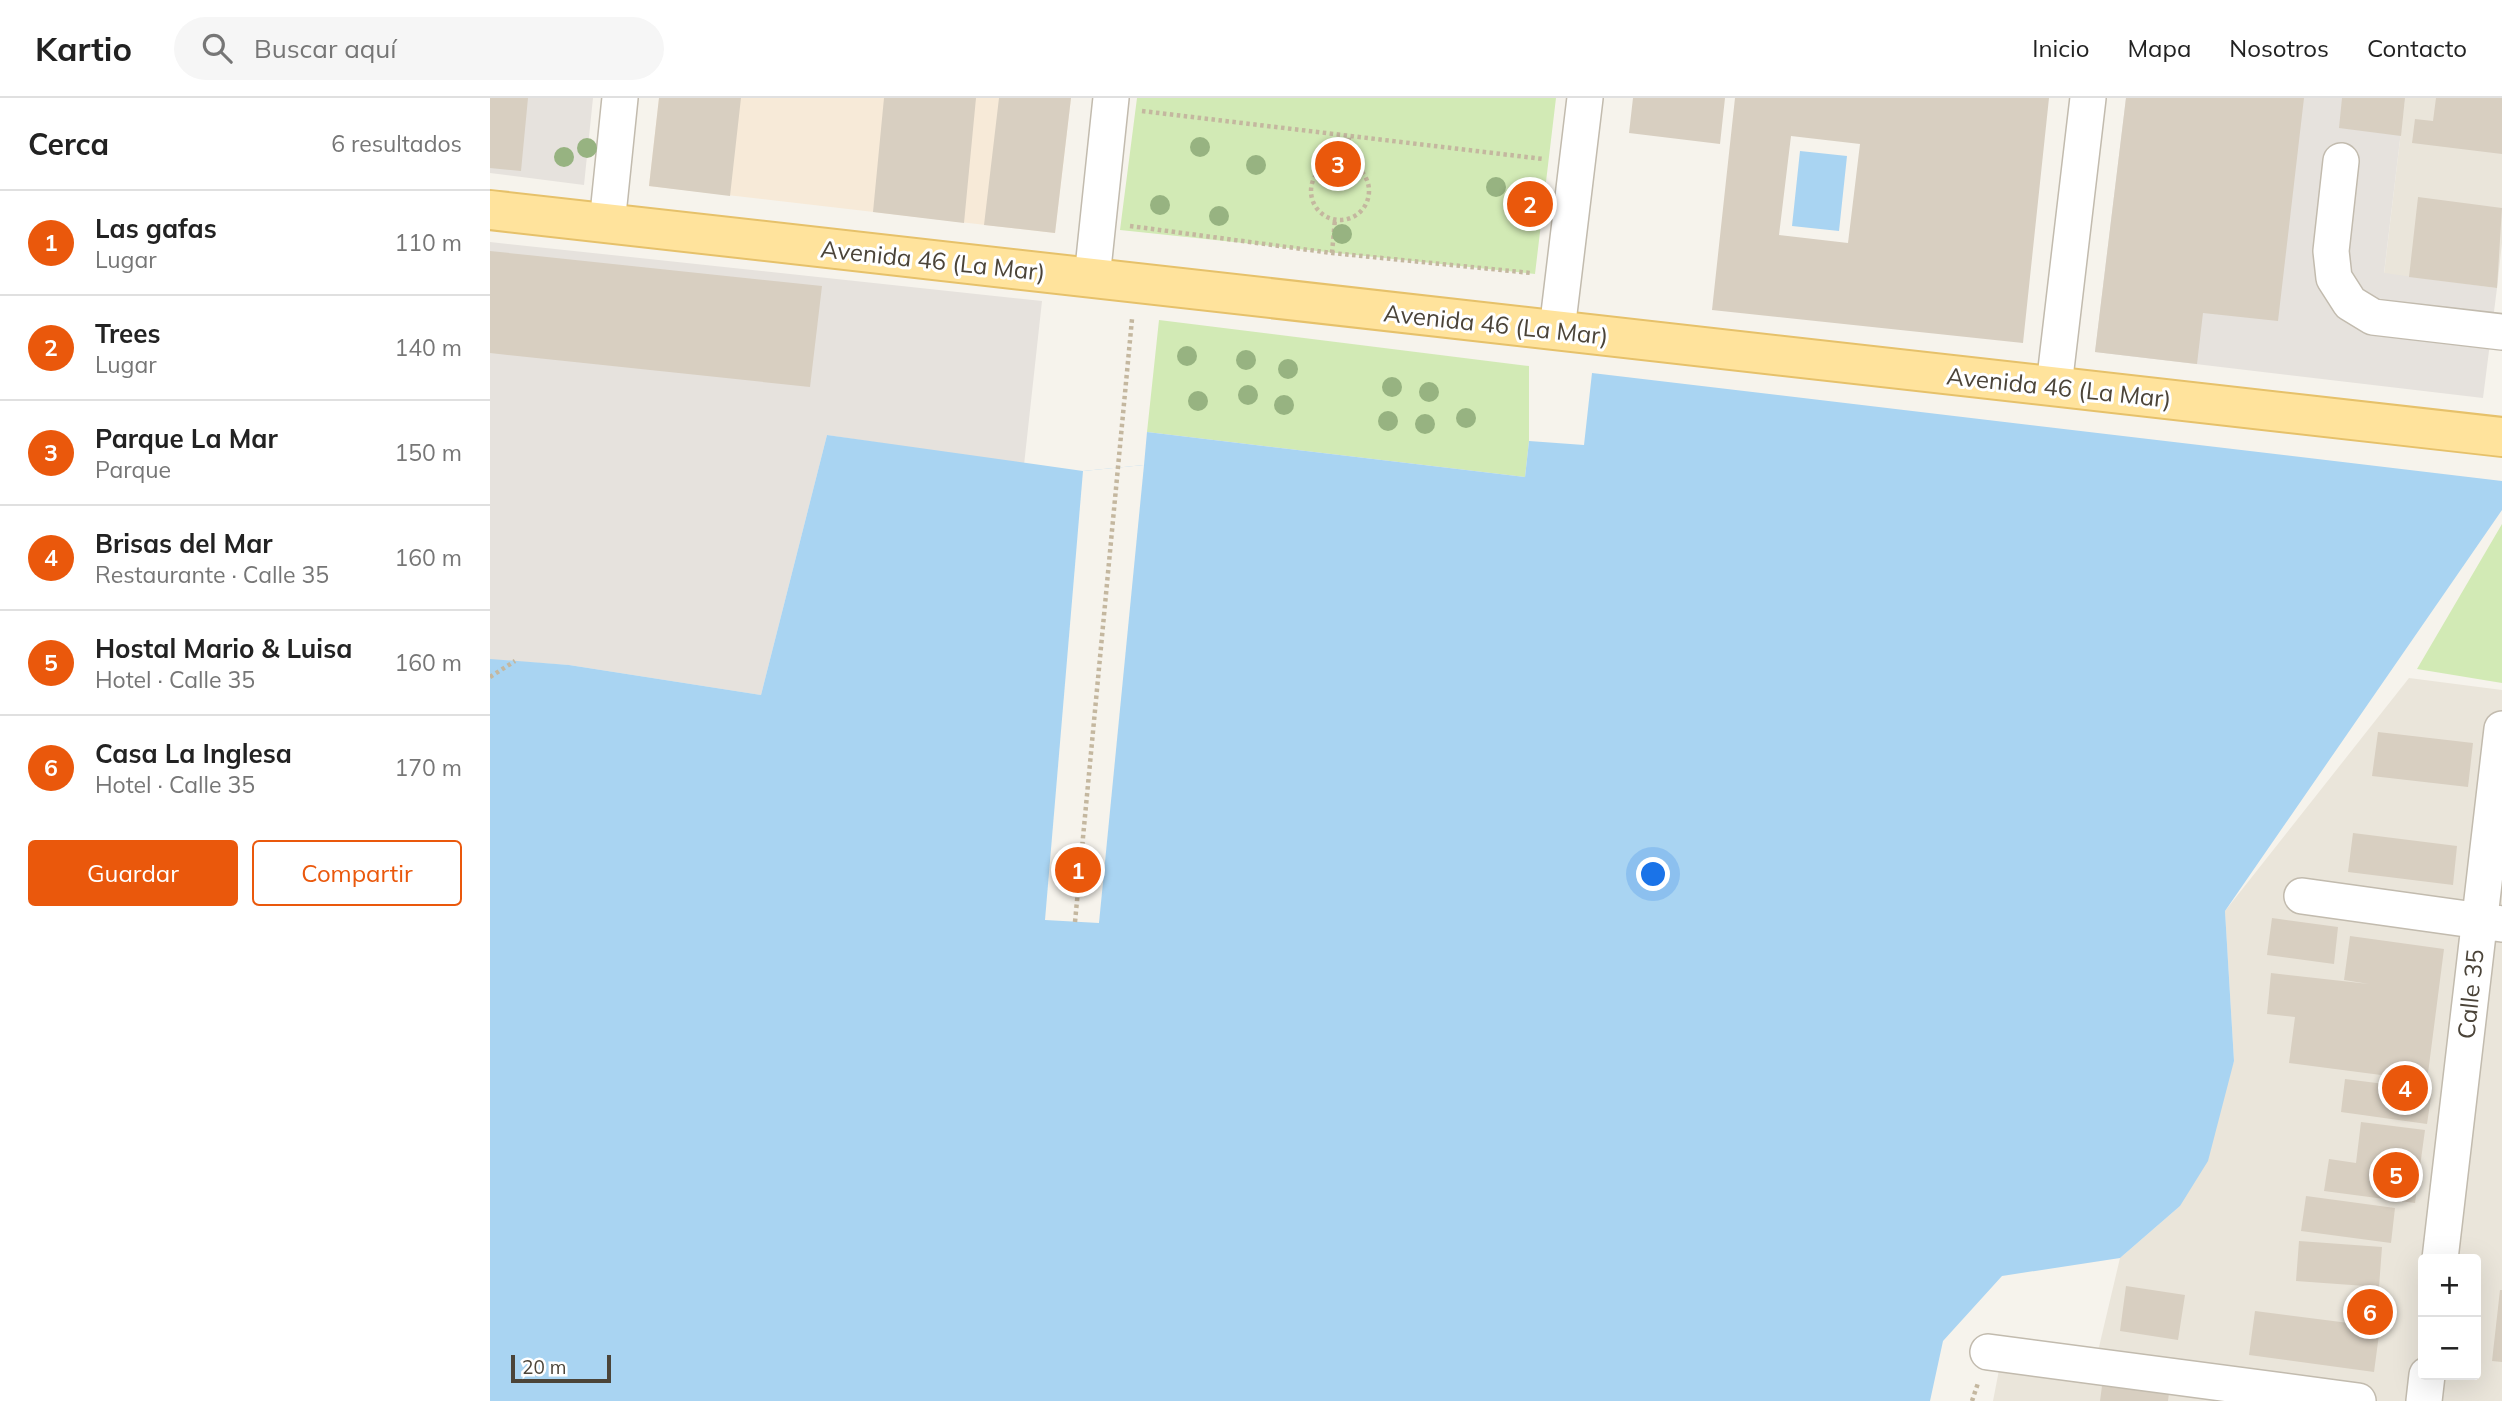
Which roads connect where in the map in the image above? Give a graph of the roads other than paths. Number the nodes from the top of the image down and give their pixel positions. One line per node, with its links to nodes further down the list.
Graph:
1 (620, 98): 7 (street)
2 (1585, 98): 9 (street)
3 (2088, 98): 11 (street)
4 (1110, 102): 8 (street)
5 (2341, 161): 10 (street)
6 (490, 210): 7 (main road, Avenida 46 (La Mar))
7 (607, 224): 8 (main road, Avenida 46 (La Mar))
8 (1092, 278): 9 (main road, Avenida 46 (La Mar))
9 (1557, 330): 11 (main road, Avenida 46 (La Mar))
10 (2502, 332)
11 (2054, 386): 12 (main road, Avenida 46 (La Mar))
12 (2502, 437)
13 (2502, 729): 15 (street, Calle 35)
14 (2302, 896): 15 (street)
15 (2490, 923): 16 (street, Calle 35)
16 (2441, 1254)
17 (1988, 1352): 19 (street)
18 (2426, 1380): 20 (street)
19 (2358, 1401)
20 (2424, 1401)

